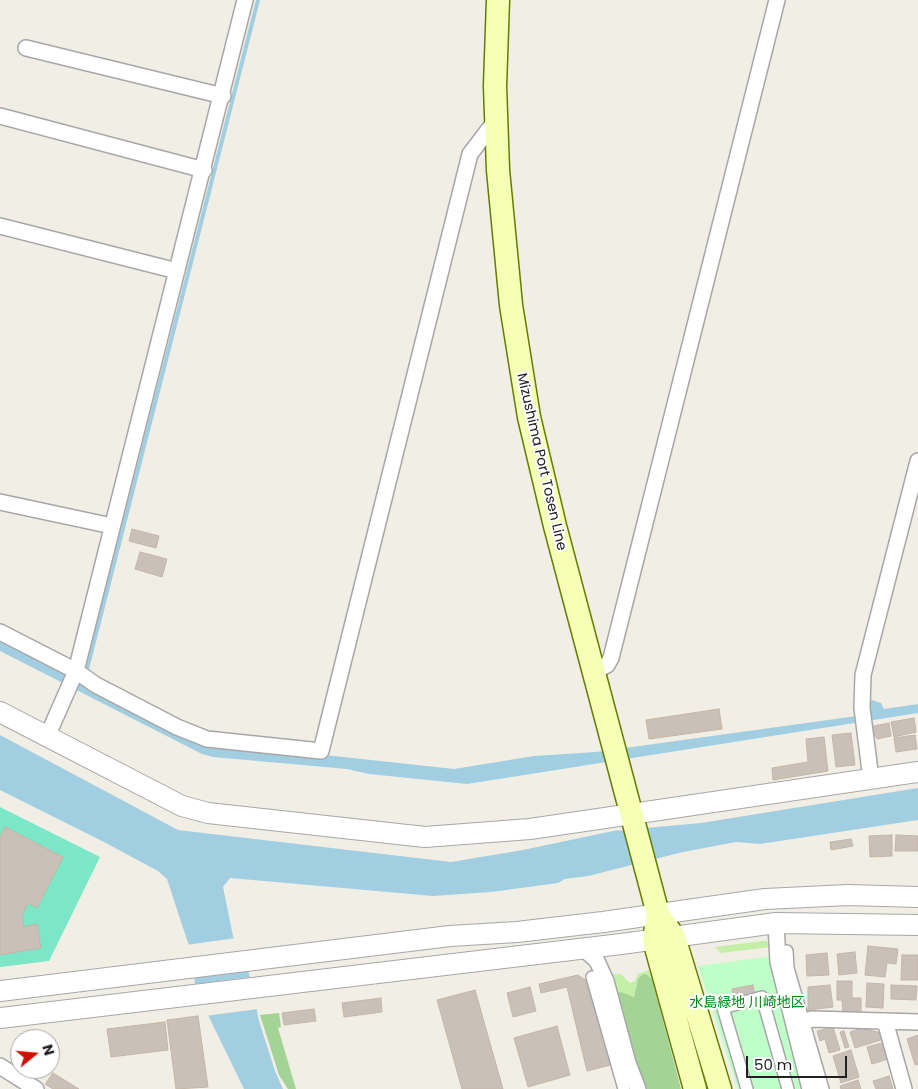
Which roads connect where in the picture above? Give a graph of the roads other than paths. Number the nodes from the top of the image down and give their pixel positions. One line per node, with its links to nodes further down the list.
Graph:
1 (246, 0): 5 (street)
2 (498, 0): 7 (main road, Mizushima Port Tosen Line)
3 (777, 0): 15 (street)
4 (26, 48): 5 (street)
5 (223, 96): 8 (street)
6 (0, 116): 8 (street)
7 (496, 120): 15 (main road, Mizushima Port Tosen Line); 16 (street)
8 (204, 170): 10 (street)
9 (0, 226): 10 (street)
10 (177, 272): 13 (street)
11 (918, 461): 20 (street)
12 (0, 502): 13 (street)
13 (112, 526): 16 (street)
14 (0, 632): 16 (street)
15 (594, 672): 21 (main road, Mizushima Port Tosen Line)
16 (78, 678): 18 (street)
17 (0, 712): 18 (street)
18 (47, 737): 21 (street)
19 (918, 772): 20 (street)
20 (871, 779): 21 (street)
21 (634, 820): 23 (main road, Mizushima Port Tosen Line)
22 (918, 897): 23 (street)
23 (658, 914): 26 (main road, Mizushima Port Tosen Line); 30 (street)
24 (776, 923): 25 (street); 26 (street); 33 (street)
25 (918, 925)
26 (664, 938): 27 (street); 35 (main road, Mizushima Port Tosen Line); 38 (main road, Mizushima Port Tosen Line)
27 (584, 948): 31 (street); 37 (street)
28 (787, 951): 33 (street)
29 (592, 976): 40 (street)
30 (0, 991)
31 (0, 1018)
32 (887, 1021): 33 (street); 34 (street); 47 (street)
33 (799, 1022): 45 (street); 46 (street)
34 (918, 1022)
35 (687, 1062): 41 (street); 42 (main road, Mizushima Port Tosen Line)
36 (0, 1066): 39 (street)
37 (636, 1082)
38 (720, 1086)
39 (36, 1089)
40 (624, 1089)
41 (689, 1089)
42 (695, 1089)
43 (747, 1089): 44 (street)
44 (788, 1089)
45 (810, 1089)
46 (823, 1089)
47 (906, 1089)

